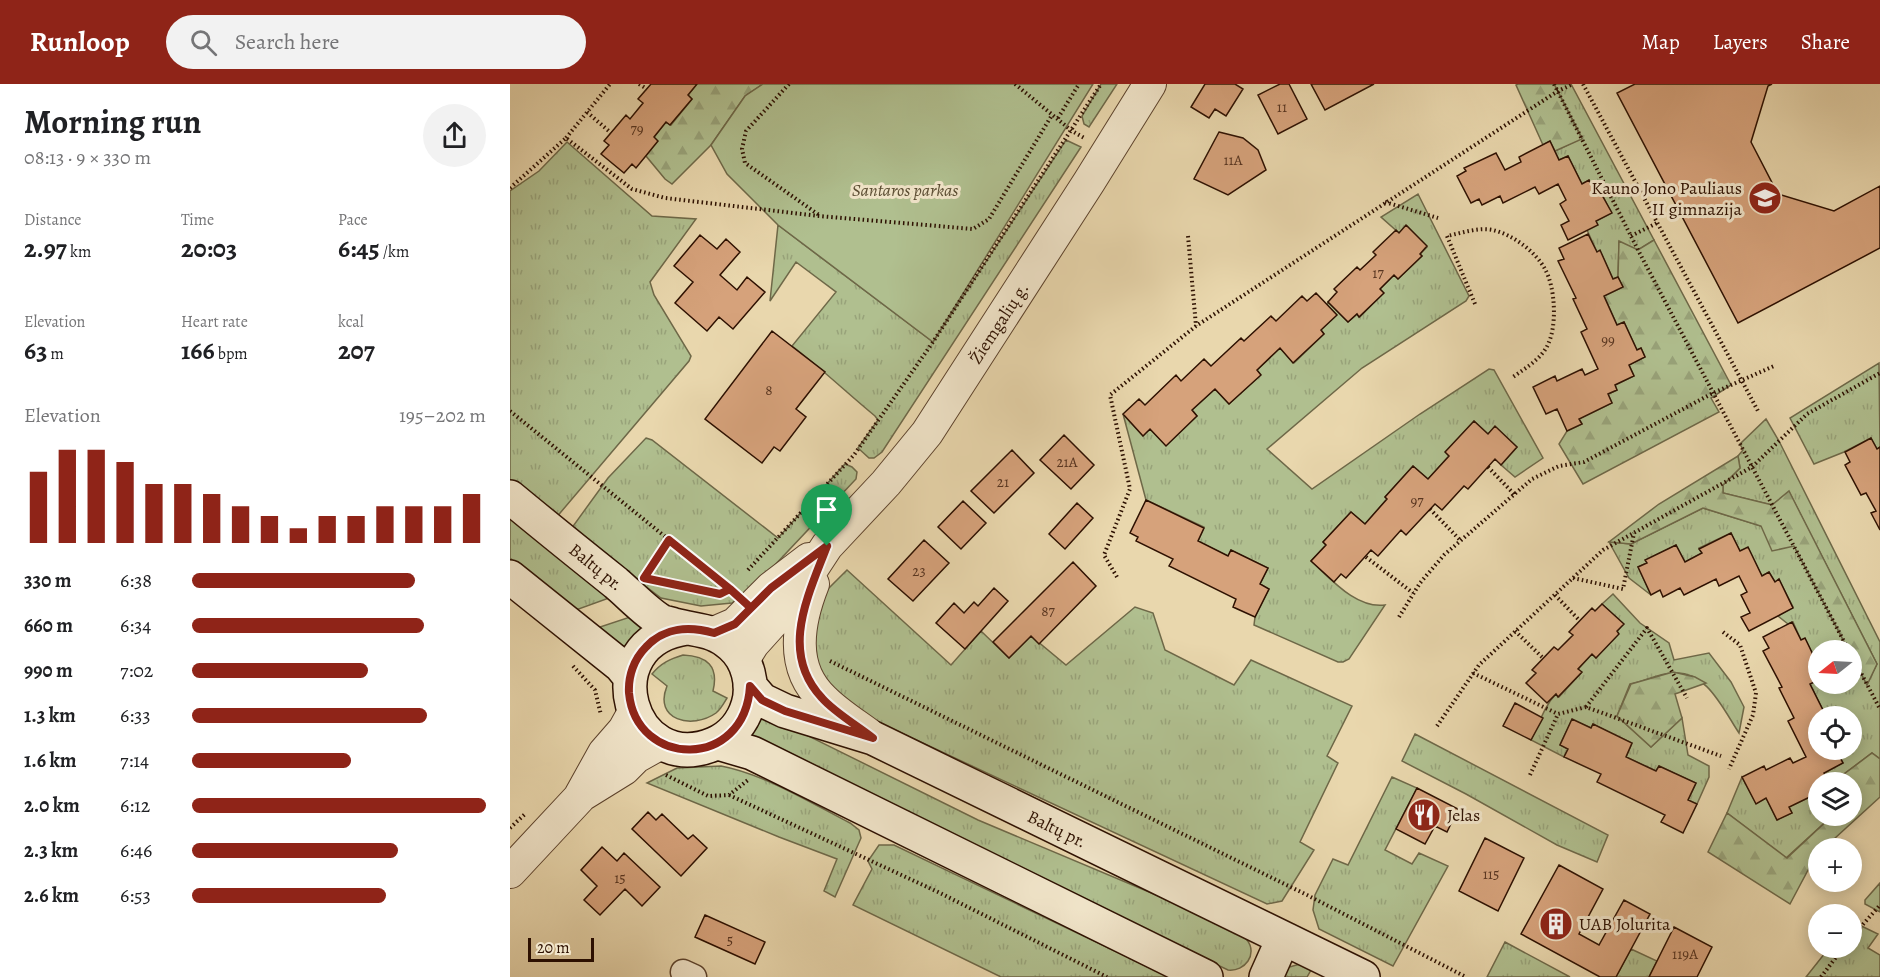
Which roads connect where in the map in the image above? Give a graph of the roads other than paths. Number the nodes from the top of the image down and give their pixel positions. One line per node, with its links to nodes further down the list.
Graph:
1 (1150, 84): 3 (street, Žiemgalių g.)
2 (510, 497): 5 (main road, Baltų pr.)
3 (827, 546): 5 (street, Žiemgalių g.); 6 (street, Žiemgalių g.); 9 (street)
4 (510, 577): 7 (main road)
5 (701, 631): 6 (main road, Baltų pr.); 7 (main road)
6 (747, 673): 9 (main road, Baltų pr.); 11 (main road)
7 (630, 677): 8 (main road)
8 (634, 712): 10 (main road); 12 (street)
9 (873, 738): 14 (main road, Baltų pr.)
10 (661, 742): 11 (main road); 12 (street)
11 (718, 743): 15 (main road)
12 (579, 798): 13 (street)
13 (510, 872)
14 (1283, 939): 16 (main road); 17 (main road, Baltų pr.)
15 (1206, 977)
16 (1266, 977)
17 (1363, 977)

